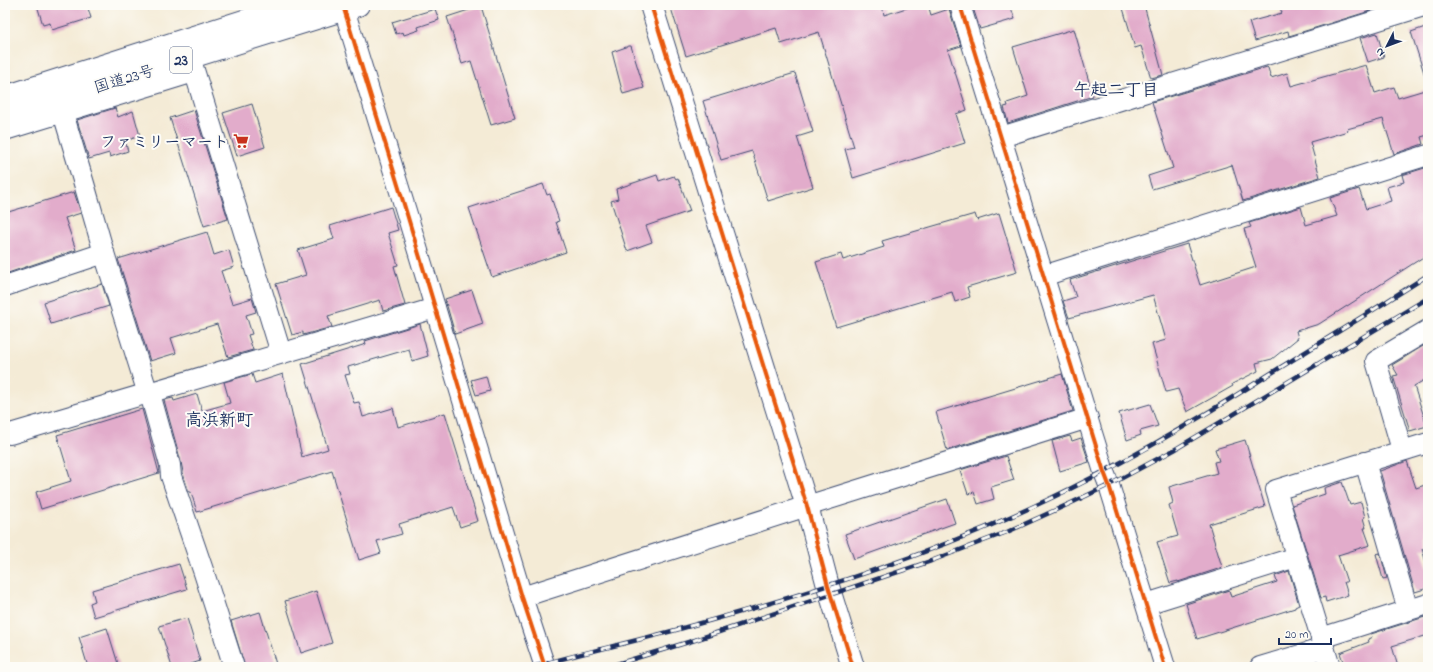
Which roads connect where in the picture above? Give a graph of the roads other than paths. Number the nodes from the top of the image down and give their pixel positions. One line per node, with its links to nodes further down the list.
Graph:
1 (294, 5): 7 (main road, 国道23号 / 23)
2 (651, 5): 25 (main road)
3 (960, 5): 11 (street)
4 (1427, 5): 11 (street)
5 (351, 7): 6 (main road, 国道23号 / 23); 16 (street)
6 (192, 65): 8 (street); 9 (main road, 国道23号 / 23); 18 (street)
7 (5, 97)
8 (62, 113): 10 (street); 13 (street)
9 (5, 115)
10 (5, 130)
11 (1001, 137): 14 (street)
12 (1428, 155): 14 (street)
13 (104, 253): 15 (street); 19 (street)
14 (1043, 276): 20 (street)
15 (5, 286)
16 (435, 308): 18 (street); 27 (street)
17 (1428, 330): 23 (street)
18 (282, 354): 19 (street)
19 (147, 393): 21 (street); 32 (street)
20 (1088, 418): 25 (street); 28 (street)
21 (10, 434)
22 (1428, 442): 23 (street)
23 (1402, 450): 24 (street)
24 (1365, 462): 26 (street); 30 (street)
25 (807, 506): 27 (street); 34 (main road)
26 (1296, 557): 28 (street); 31 (street)
27 (522, 598): 33 (street)
28 (1146, 604): 35 (street)
29 (1428, 604): 30 (street)
30 (1408, 610): 31 (street)
31 (1322, 643): 36 (street); 37 (street)
32 (234, 667)
33 (545, 667)
34 (853, 667)
35 (1165, 667)
36 (1260, 667)
37 (1330, 667)

